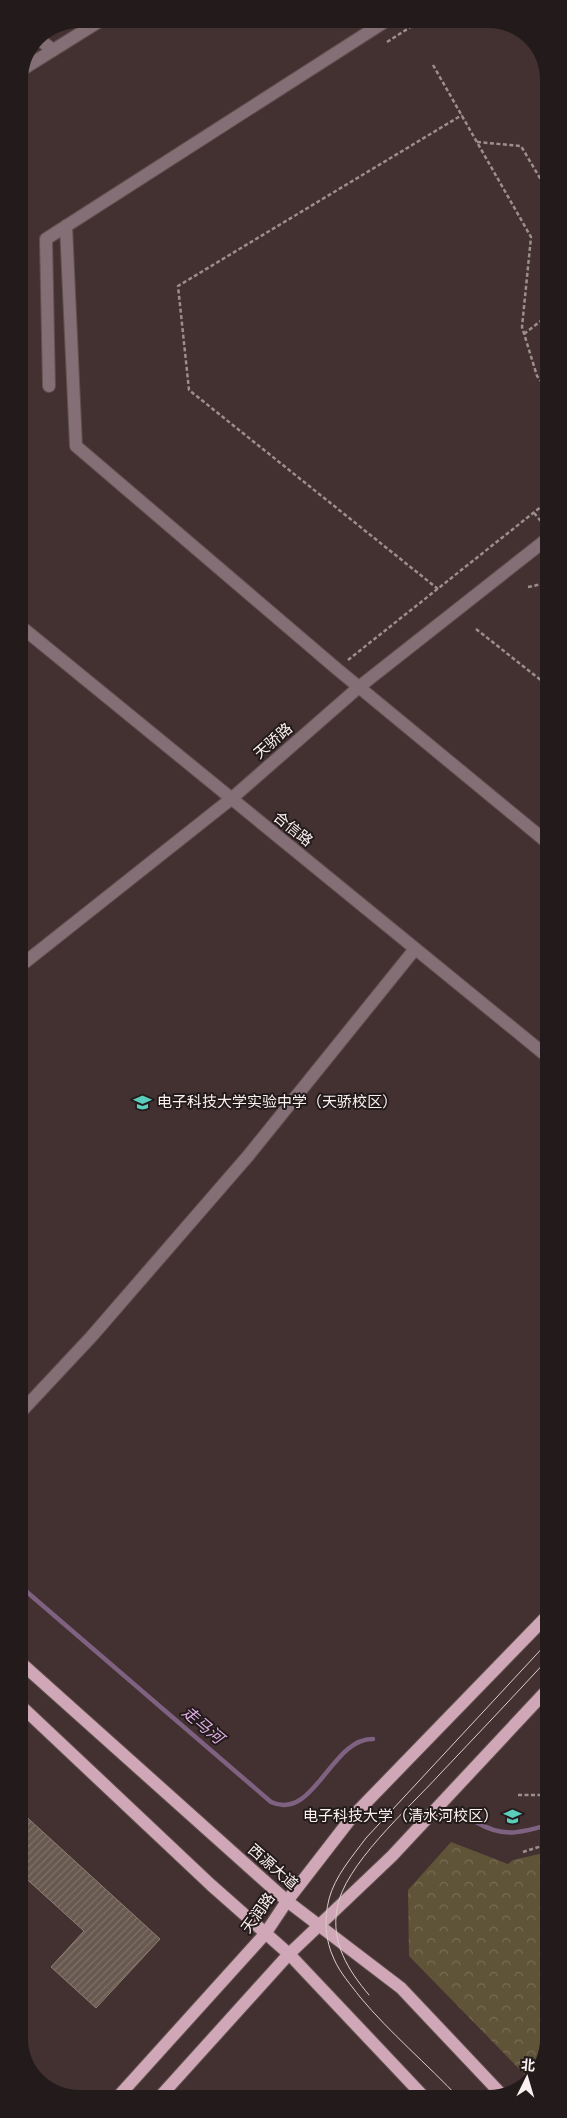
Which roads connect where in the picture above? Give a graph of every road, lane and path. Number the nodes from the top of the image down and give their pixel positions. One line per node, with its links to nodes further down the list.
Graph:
1 (88, 28): 6 (street)
2 (375, 28): 12 (street)
3 (409, 28): 5 (path)
4 (42, 42): 6 (street)
5 (388, 42)
6 (52, 50): 7 (street)
7 (29, 65)
8 (433, 66): 9 (path)
9 (462, 115): 10 (path); 23 (path)
10 (477, 142): 11 (path); 14 (path)
11 (540, 178)
12 (66, 226): 16 (street); 26 (street)
13 (540, 321): 14 (path)
14 (524, 334): 15 (path)
15 (540, 380)
16 (49, 386)
17 (540, 507): 18 (path)
18 (534, 512): 19 (path); 23 (path)
19 (540, 521)
20 (540, 545): 28 (street, 天骄路)
21 (540, 584): 22 (path)
22 (528, 587)
23 (438, 589): 26 (path)
24 (476, 629): 27 (path)
25 (28, 632): 29 (street, 合信路)
26 (337, 668): 28 (street)
27 (540, 679)
28 (359, 687): 29 (street, 天骄路); 30 (street)
29 (231, 799): 31 (street, 合信路); 32 (street, 天骄路)
30 (540, 836)
31 (414, 949): 33 (street, 合信路); 34 (street)
32 (28, 960)
33 (540, 1051)
34 (28, 1404)
35 (540, 1623): 43 (main road, 天润路)
36 (28, 1669): 43 (main road, 西源大道)
37 (540, 1697): 44 (main road)
38 (28, 1712): 45 (main road)
39 (540, 1794): 40 (path)
40 (518, 1795)
41 (540, 1847): 42 (path)
42 (524, 1852)
43 (286, 1901): 44 (main road, 西源大道); 45 (main road, 天润路)
44 (319, 1925): 46 (main road); 50 (main road, 西源大道)
45 (265, 1934): 46 (main road); 47 (main road, 天润路)
46 (288, 1954): 48 (main road); 49 (main road)
47 (124, 2090)
48 (166, 2090)
49 (417, 2090)
50 (497, 2090)

